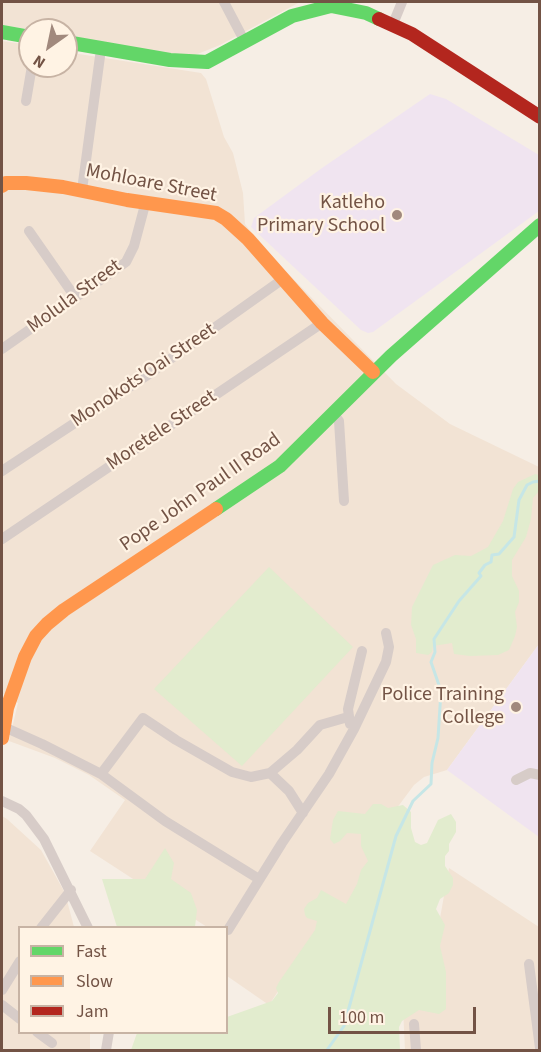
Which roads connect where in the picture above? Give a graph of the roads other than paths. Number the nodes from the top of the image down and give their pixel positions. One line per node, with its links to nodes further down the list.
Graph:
1 (224, 2): 7 (street)
2 (402, 2): 4 (street)
3 (330, 4): 4 (main road); 7 (main road)
4 (393, 24): 12 (main road)
5 (2, 32): 6 (main road)
6 (18, 35)
7 (245, 42): 9 (main road)
8 (78, 44): 9 (main road)
9 (100, 49): 14 (street)
10 (30, 78): 11 (street)
11 (26, 101)
12 (540, 117)
13 (2, 186): 14 (main road, Mohloare Street)
14 (82, 190): 15 (main road, Mohloare Street)
15 (146, 201): 18 (main road, Mohloare Street); 19 (street, Molula Street)
16 (540, 225): 22 (main road, Pope John Paul II Road)
17 (29, 231): 19 (street)
18 (283, 279): 20 (main road, Mohloare Street); 24 (street, Monokots'Oai Street)
19 (75, 297): 21 (street, Molula Street)
20 (322, 323): 22 (main road, Mohloare Street); 26 (street, Moretele Street)
21 (2, 349)
22 (373, 372): 23 (main road, Pope John Paul II Road)
23 (333, 413): 25 (street); 29 (main road, Pope John Paul II Road)
24 (2, 471)
25 (344, 501)
26 (2, 539)
27 (386, 633): 31 (street)
28 (362, 651): 30 (street)
29 (4, 707): 32 (main road, Pope John Paul II Road)
30 (348, 717): 31 (street); 34 (street)
31 (354, 729): 38 (street)
32 (3, 733): 33 (street)
33 (101, 774): 34 (street); 39 (street)
34 (270, 774): 38 (street)
35 (540, 775): 36 (street)
36 (516, 780)
37 (2, 801): 40 (street)
38 (303, 813): 39 (street)
39 (259, 879): 43 (street)
40 (71, 890): 41 (street); 42 (street)
41 (42, 926)
42 (88, 926)
43 (228, 930)
44 (18, 964): 46 (street)
45 (529, 964): 53 (street)
46 (2, 990)
47 (2, 1005): 48 (street)
48 (18, 1017)
49 (414, 1024): 55 (street)
50 (40, 1034): 52 (street)
51 (109, 1034): 54 (street)
52 (52, 1043)
53 (540, 1048)
54 (106, 1050)
55 (416, 1050)

